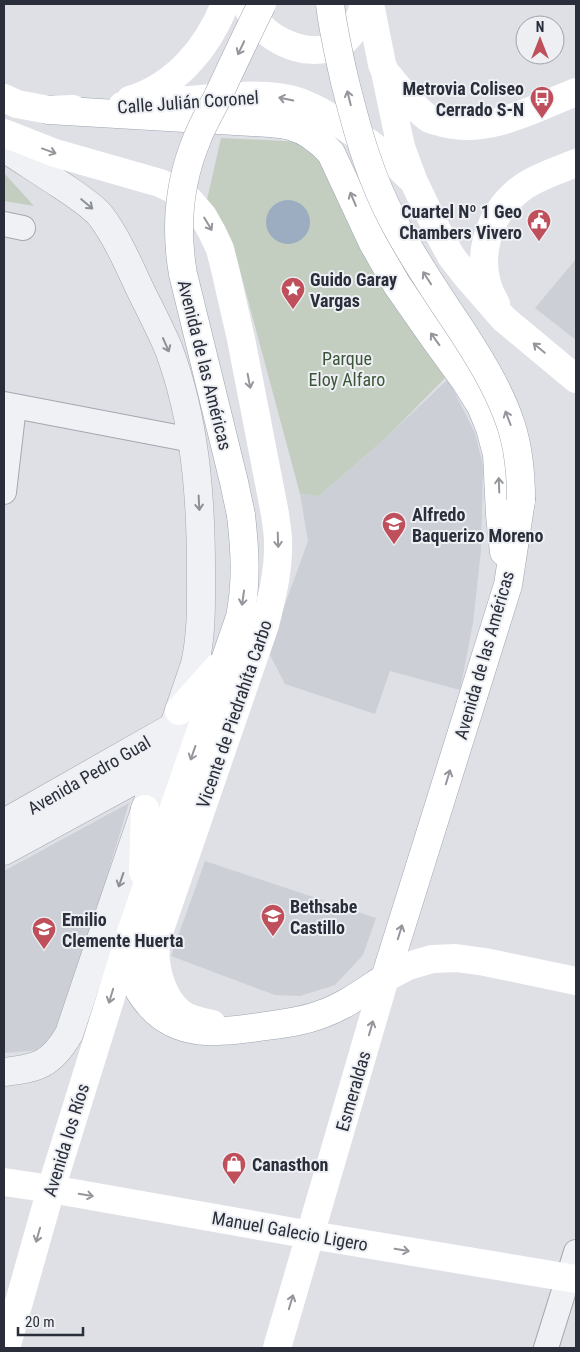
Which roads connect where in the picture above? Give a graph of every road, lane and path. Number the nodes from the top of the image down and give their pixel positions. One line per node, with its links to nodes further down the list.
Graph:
1 (225, 4): 10 (main road)
2 (246, 4): 5 (main road)
3 (262, 4): 22 (main road, Avenida de las Américas, one-way to 22, bridge)
4 (330, 4): 21 (main road, Avenida de las Américas, one-way to 4, bridge)
5 (364, 4)
6 (370, 4): 7 (main road)
7 (384, 72): 8 (main road); 15 (main road)
8 (576, 92)
9 (4, 98): 11 (main road)
10 (86, 109): 11 (main road); 15 (main road, Calle Julián Coronel, one-way to 10)
11 (49, 110): 21 (main road, one-way to 11)
12 (4, 133): 32 (main road, Vicente de Piedrahíta Carbo, one-way to 32)
13 (4, 148): 19 (street, one-way to 19)
14 (576, 163): 16 (main road)
15 (414, 182): 16 (main road)
16 (504, 319): 17 (main road, one-way to 16)
17 (576, 379)
18 (9, 405): 19 (street); 20 (street)
19 (192, 440): 23 (street, one-way to 23)
20 (4, 492)
21 (508, 586): 30 (main road, Avenida de las Américas, one-way to 21)
22 (225, 660): 23 (main road); 28 (main road, Avenida de las Américas, one-way to 28)
23 (176, 719): 24 (street); 26 (street, Avenida Pedro Gual)
24 (160, 766): 25 (street); 27 (street, Avenida Pedro Gual)
25 (145, 809): 28 (main road); 33 (street, one-way to 33)
26 (4, 823)
27 (4, 851)
28 (142, 902): 29 (main road, Avenida de las Américas)
29 (131, 932): 32 (main road); 35 (main road, Avenida los Ríos, one-way to 35)
30 (385, 978): 31 (main road, Vicente de Piedrahíta Carbo); 32 (main road, Vicente de Piedrahíta Carbo); 36 (main road, Esmeraldas, one-way to 30)
31 (576, 981)
32 (245, 1029)
33 (4, 1072)
34 (4, 1182): 35 (main road, Manuel Galecio Ligero)
35 (51, 1188): 36 (main road, Manuel Galecio Ligero, one-way to 36); 39 (main road, Avenida los Ríos, one-way to 39)
36 (311, 1235): 38 (main road, Manuel Galecio Ligero, one-way to 38); 40 (main road, Esmeraldas, one-way to 36)
37 (576, 1252): 38 (street)
38 (572, 1279): 41 (street)
39 (6, 1348)
40 (278, 1348)
41 (546, 1348)

